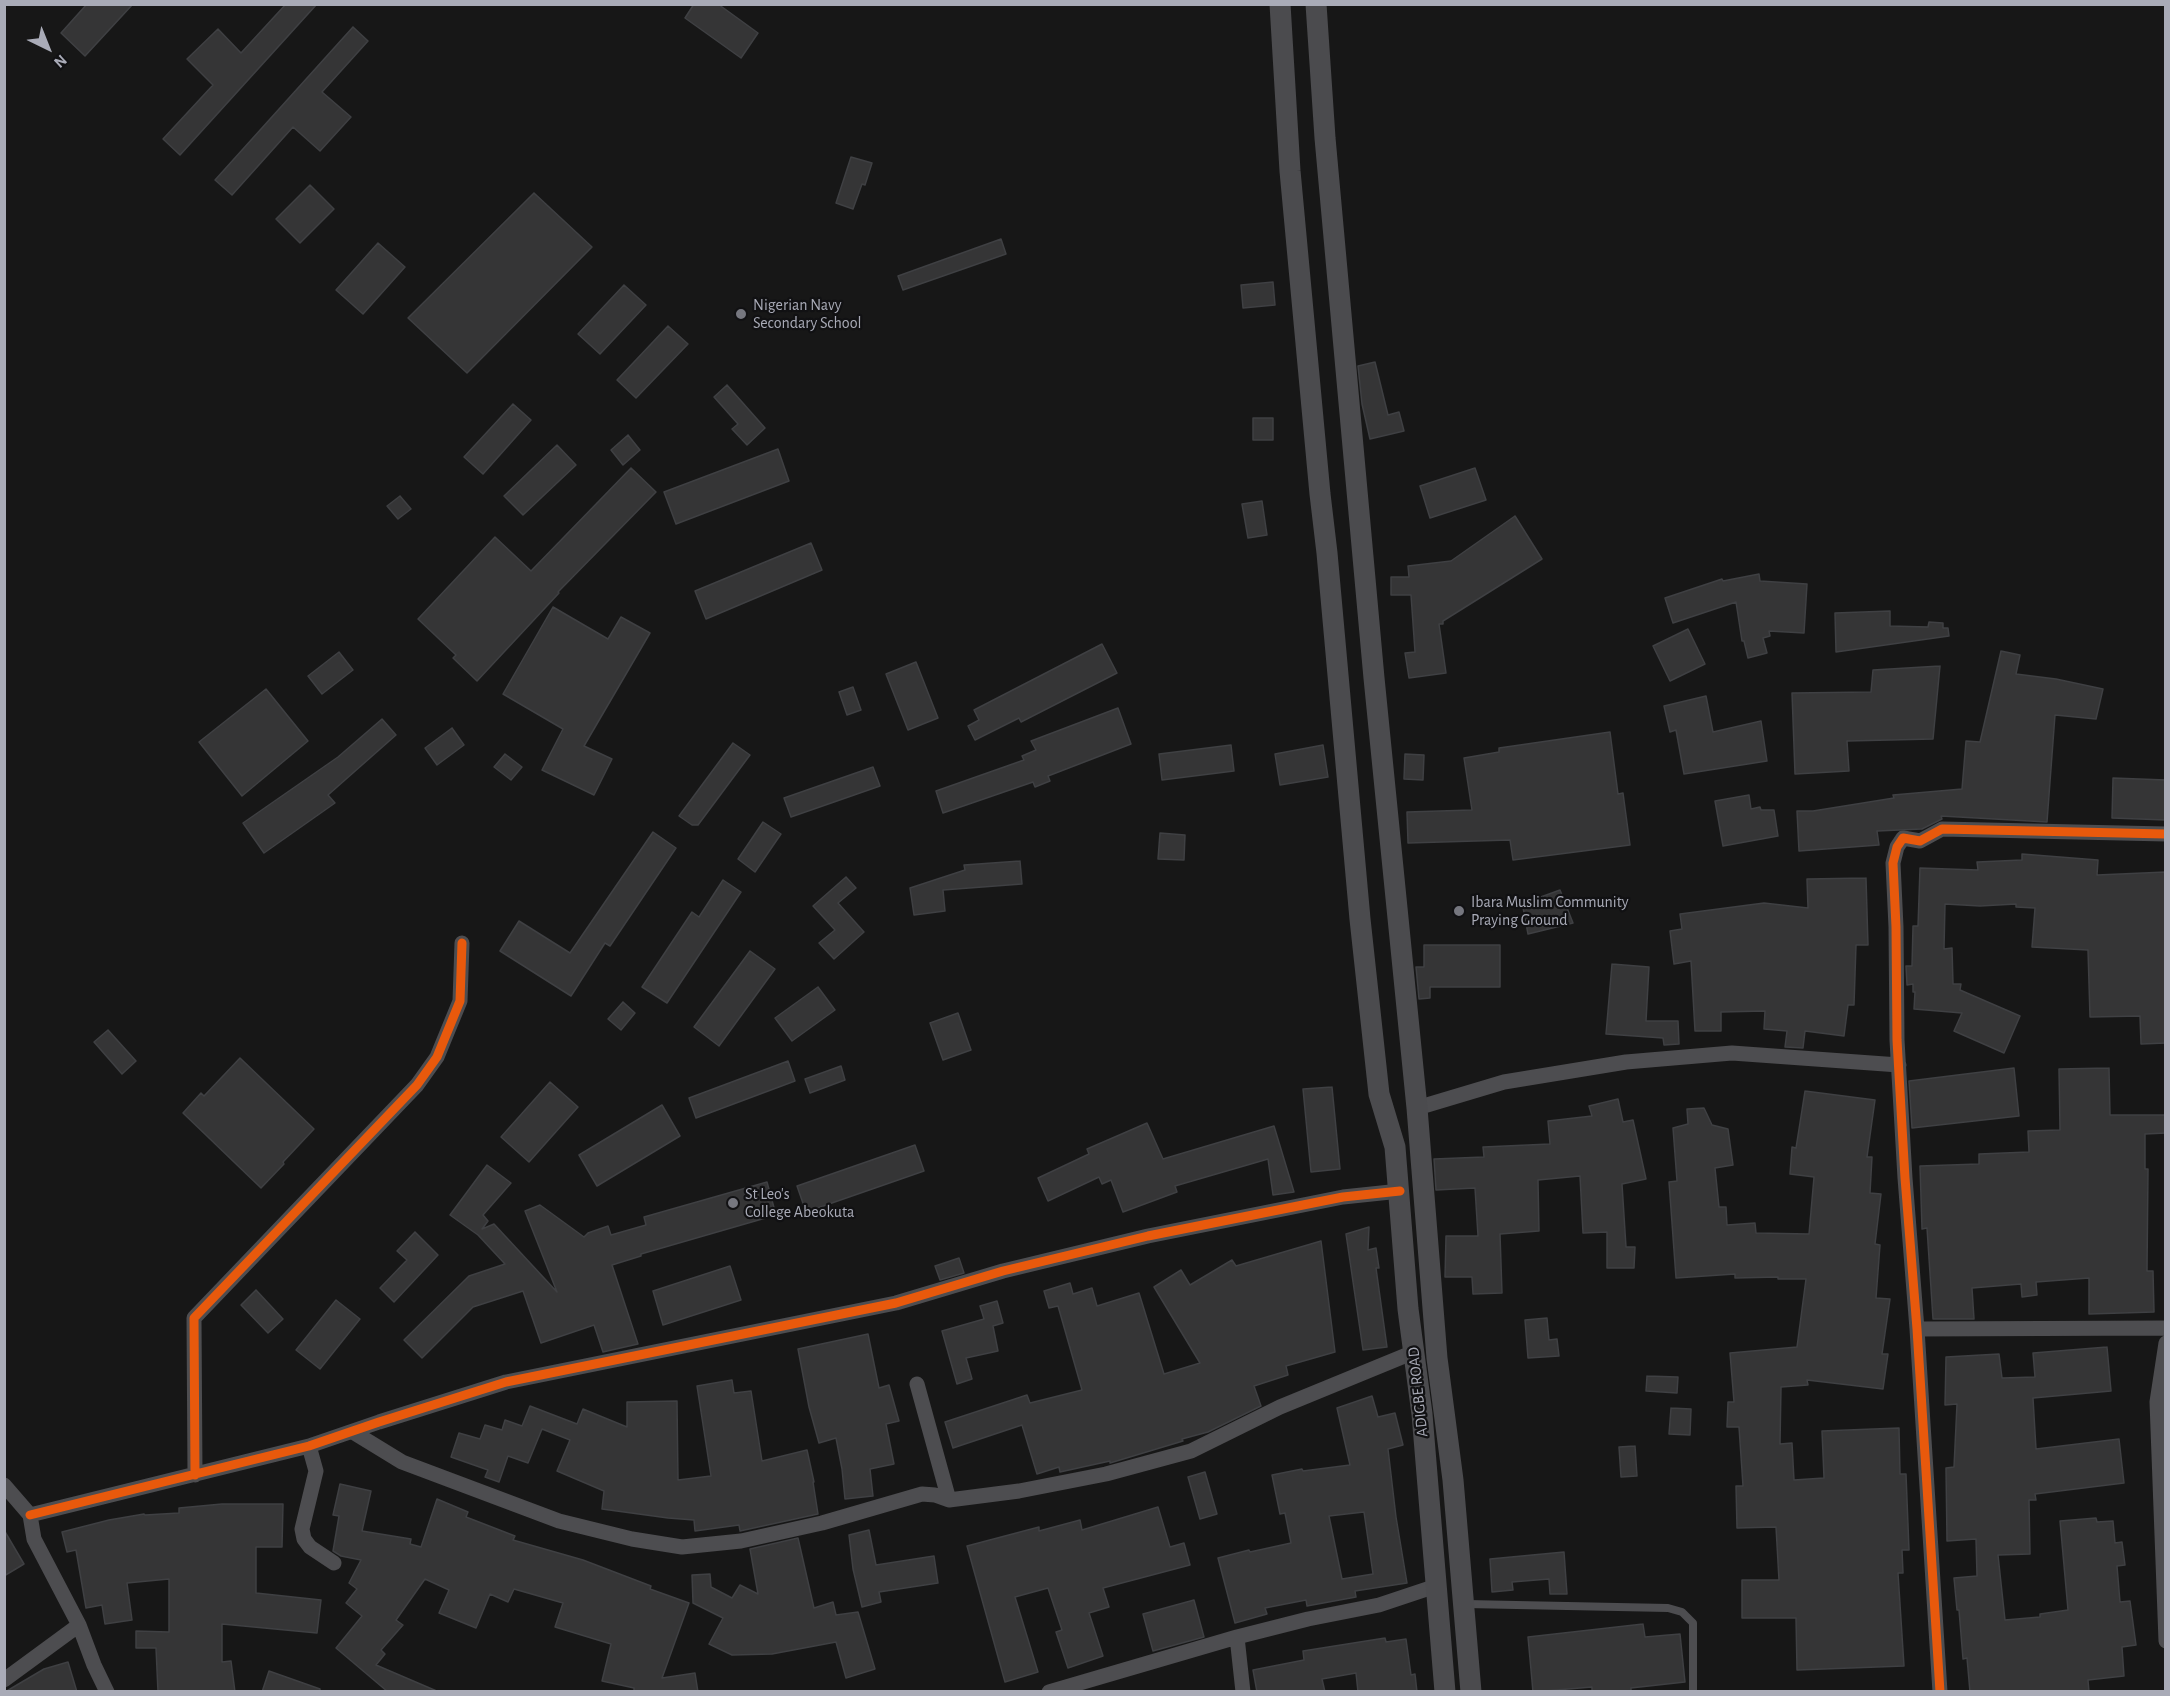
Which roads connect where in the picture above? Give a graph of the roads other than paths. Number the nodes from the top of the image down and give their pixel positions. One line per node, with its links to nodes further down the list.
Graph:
1 (1280, 4): 7 (main road, ADIGBE ROAD)
2 (1316, 4): 6 (main road)
3 (2166, 834): 5 (street)
4 (462, 943): 15 (street)
5 (1899, 1065): 6 (street); 9 (street)
6 (1417, 1108): 22 (main road)
7 (1400, 1191): 11 (main road, ADIGBE ROAD); 13 (street)
8 (2166, 1328): 9 (street)
9 (1917, 1329): 33 (street)
10 (2166, 1343): 19 (street)
11 (1414, 1352): 17 (street); 21 (main road, ADIGBE ROAD)
12 (917, 1384): 17 (street)
13 (353, 1432): 14 (street); 17 (street)
14 (309, 1446): 15 (street); 20 (street)
15 (195, 1475): 18 (street)
16 (6, 1487): 18 (street)
17 (950, 1500)
18 (30, 1515): 23 (street)
19 (2163, 1519): 25 (street)
20 (334, 1563)
21 (1436, 1586): 24 (street); 30 (main road, ADIGBE ROAD)
22 (1465, 1604): 31 (main road); 32 (lane)
23 (79, 1625): 26 (street); 27 (street)
24 (1237, 1637): 28 (street); 29 (street)
25 (2166, 1641)
26 (4, 1680)
27 (107, 1692)
28 (1049, 1692)
29 (1243, 1692)
30 (1445, 1692)
31 (1471, 1692)
32 (1693, 1692)
33 (1940, 1692)

